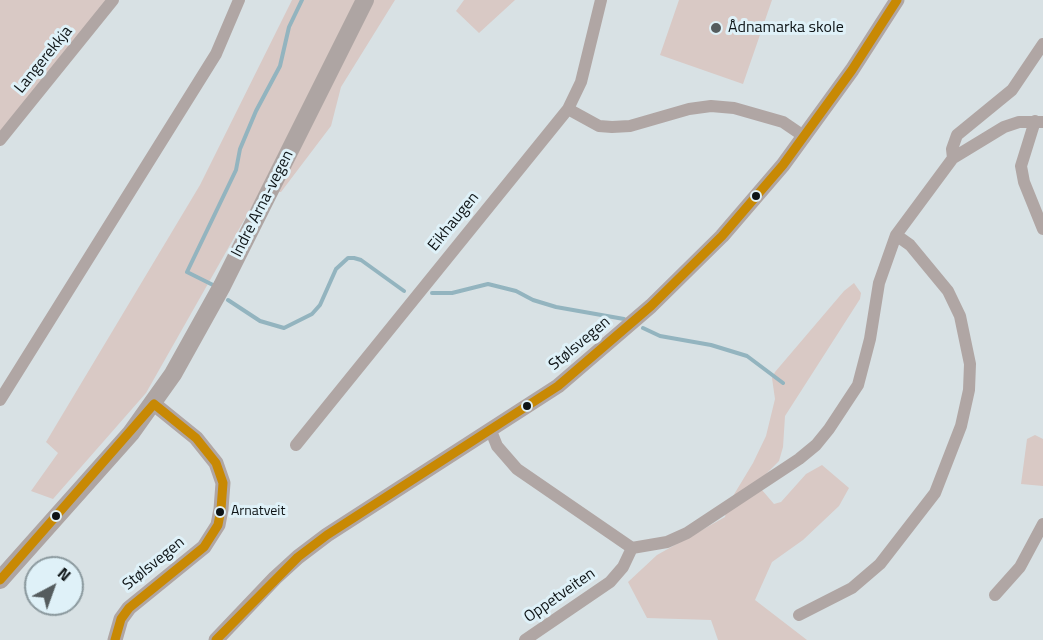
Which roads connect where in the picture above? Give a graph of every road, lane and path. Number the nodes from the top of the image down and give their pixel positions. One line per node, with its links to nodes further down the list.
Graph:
1 (113, 0): 10 (street, Langerekkja)
2 (239, 0): 14 (street)
3 (365, 0): 15 (main road, Indre Arna-vegen)
4 (601, 0): 7 (street, Eikhaugen)
5 (897, 0): 9 (street, Stølsvegen)
6 (1043, 44): 11 (street)
7 (568, 109): 9 (street); 17 (street, Eikhaugen)
8 (1039, 121): 11 (street); 12 (street)
9 (805, 137): 16 (street, Stølsvegen)
10 (0, 140)
11 (953, 158): 13 (street)
12 (1043, 229)
13 (896, 235): 19 (street); 22 (street)
14 (0, 400)
15 (154, 404): 20 (main road, Indre Arna-vegen); 23 (street, Stølsvegen)
16 (491, 431): 19 (street); 24 (street, Stølsvegen)
17 (296, 445)
18 (1043, 524): 21 (street)
19 (632, 548): 25 (street, Oppetveiten)
20 (0, 580)
21 (995, 595)
22 (799, 615)
23 (115, 640)
24 (216, 640)
25 (525, 640)

